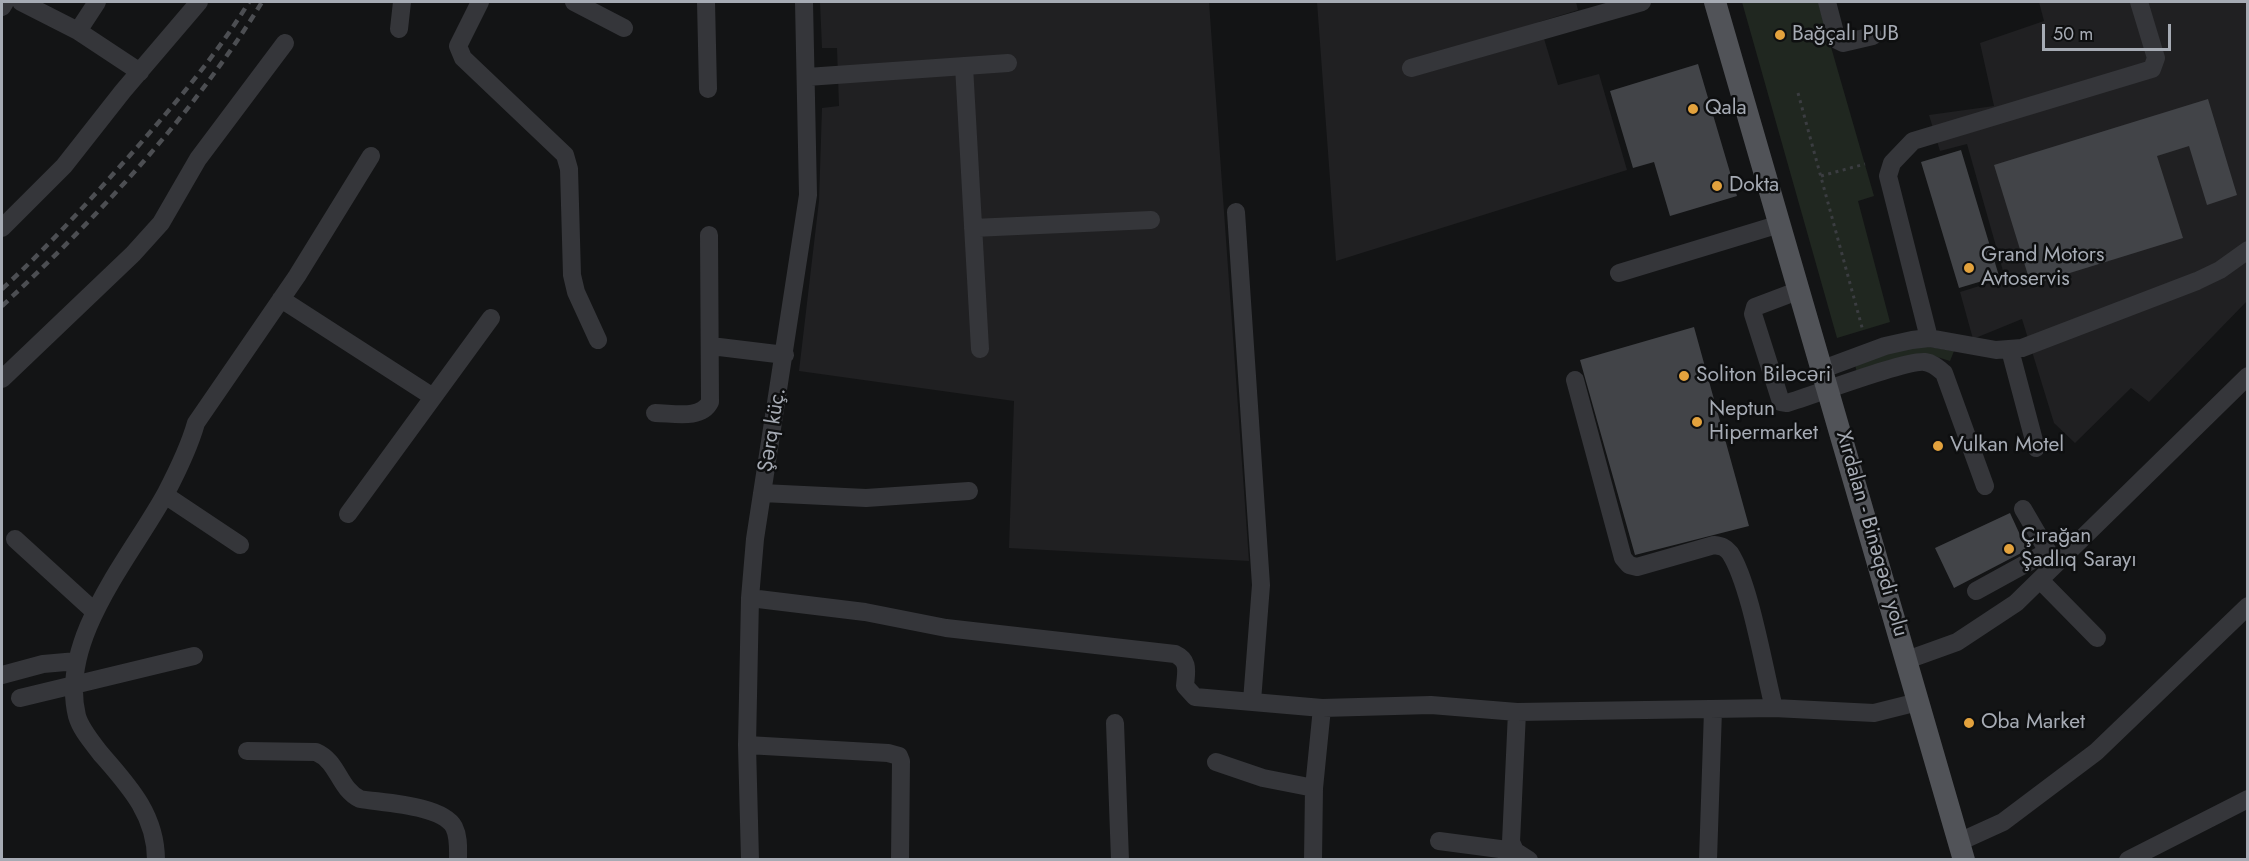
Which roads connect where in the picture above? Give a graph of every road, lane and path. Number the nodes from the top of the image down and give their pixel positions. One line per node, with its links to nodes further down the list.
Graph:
1 (5, 2): 14 (street)
2 (21, 2): 17 (street)
3 (97, 2): 17 (street)
4 (199, 2): 23 (street)
5 (402, 2): 16 (street)
6 (480, 2): 43 (street)
7 (574, 2): 15 (street)
8 (706, 2): 25 (street)
9 (804, 2): 24 (street, Şərq küç.)
10 (1642, 2): 22 (street)
11 (1715, 2): 32 (main road, Xırdalan - Binəqədi yolu)
12 (1827, 2): 18 (street)
13 (2139, 2): 42 (street)
14 (2, 7)
15 (624, 28)
16 (399, 29)
17 (78, 31): 23 (street)
18 (1873, 36)
19 (285, 43): 49 (street)
20 (1008, 63): 21 (street)
21 (964, 66): 24 (street); 34 (street)
22 (1411, 68)
23 (140, 72): 33 (street)
24 (807, 77): 47 (street, Şərq küç.)
25 (708, 89)
26 (1798, 93): 29 (path)
27 (371, 156): 39 (street)
28 (1865, 164): 29 (path)
29 (1821, 176): 41 (path)
30 (1236, 213): 76 (street)
31 (1151, 220): 34 (street)
32 (1780, 224): 37 (street); 38 (main road, Xırdalan - Binəqədi yolu)
33 (2, 228)
34 (973, 228): 45 (street)
35 (709, 235): 44 (street)
36 (2247, 250): 46 (street)
37 (1619, 273)
38 (1800, 290): 51 (main road, Xırdalan - Binəqədi yolu); 51 (street)
39 (281, 299): 52 (street); 58 (street)
40 (491, 318): 52 (street)
41 (1863, 330)
42 (1929, 338): 46 (street); 51 (street)
43 (598, 340)
44 (711, 346): 47 (street); 53 (street)
45 (980, 349)
46 (2010, 350): 54 (street)
47 (785, 354): 57 (street, Şərq küç.)
48 (2247, 376): 63 (street)
49 (2, 379)
50 (1575, 380): 79 (street)
51 (1826, 380): 55 (street); 71 (main road, Xırdalan - Binəqədi yolu)
52 (433, 397): 60 (street)
53 (655, 413)
54 (2036, 448)
55 (1985, 486)
56 (969, 491): 57 (street)
57 (762, 493): 66 (street, Şərq küç.)
58 (165, 495): 62 (street); 68 (street)
59 (2023, 509): 63 (street)
60 (348, 514)
61 (15, 538): 68 (street)
62 (240, 545)
63 (2052, 559): 64 (street); 65 (street)
64 (2041, 581): 69 (street); 71 (street)
65 (1976, 591)
66 (750, 598): 76 (street); 83 (street, Şərq küç.)
67 (2247, 606): 89 (street)
68 (95, 612): 72 (street)
69 (2097, 638)
70 (194, 656): 74 (street)
71 (1907, 660): 77 (main road, Xırdalan - Binəqədi yolu)
72 (77, 662): 73 (street); 74 (street)
73 (2, 675)
74 (73, 685): 75 (street); 91 (street)
75 (20, 698)
76 (1252, 701): 78 (street)
77 (1918, 702): 79 (street); 89 (main road, Xırdalan - Binəqədi yolu)
78 (1322, 708): 81 (street); 86 (street)
79 (1774, 708): 80 (street)
80 (1713, 710): 81 (street); 97 (street)
81 (1517, 712): 90 (street)
82 (1115, 723): 95 (street)
83 (747, 745): 93 (street, Şərq küç.); 94 (street)
84 (247, 751): 92 (street)
85 (1216, 762): 86 (street)
86 (1314, 788): 96 (street)
87 (2247, 799): 98 (street)
88 (1439, 842): 90 (street)
89 (1961, 851)
90 (1522, 855)
91 (156, 860)
92 (458, 860)
93 (750, 860)
94 (900, 860)
95 (1120, 860)
96 (1313, 860)
97 (1708, 860)
98 (2128, 860)

